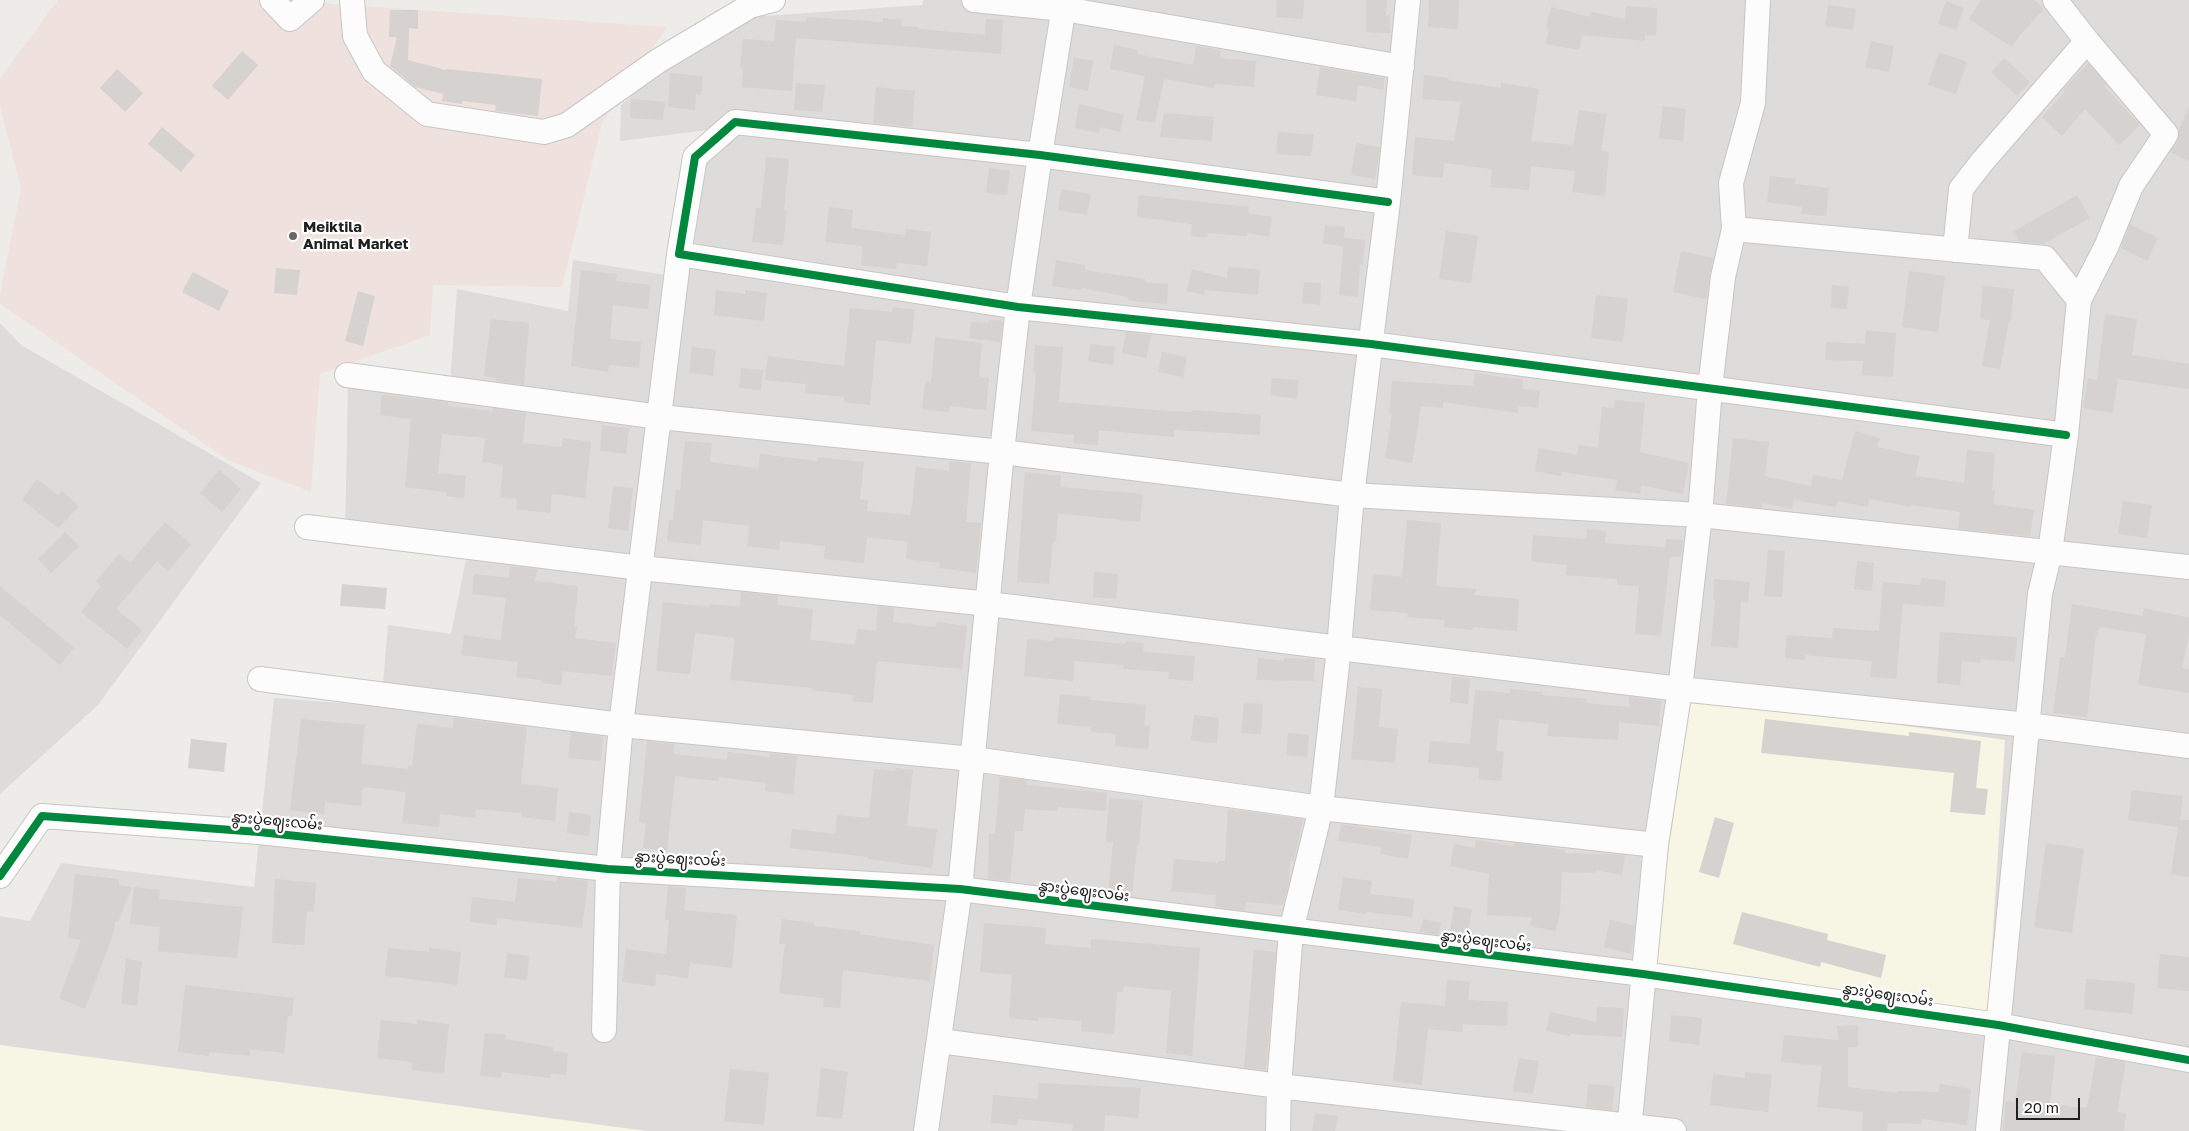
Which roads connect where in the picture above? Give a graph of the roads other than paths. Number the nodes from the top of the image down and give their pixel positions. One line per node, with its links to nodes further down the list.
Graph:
1 (272, 0): 2 (street)
2 (312, 0)
3 (352, 0): 4 (street)
4 (773, 0)
5 (974, 0): 9 (street)
6 (1408, 0): 11 (street)
7 (1758, 0): 14 (street)
8 (2055, 0): 10 (street)
9 (1065, 4): 11 (street); 12 (street)
10 (2087, 42): 15 (street); 17 (street)
11 (1402, 67): 13 (street)
12 (1040, 155): 13 (street); 16 (street); 18 (street)
13 (1388, 202): 19 (street)
14 (1734, 230): 15 (street); 21 (street)
15 (1955, 250): 17 (street)
16 (679, 254): 18 (street); 22 (street)
17 (2079, 300): 23 (street)
18 (1018, 307): 19 (street); 24 (street)
19 (1371, 344): 21 (street); 25 (street)
20 (347, 375): 22 (street)
21 (1710, 388): 23 (street); 26 (street)
22 (660, 417): 24 (street); 30 (street)
23 (2066, 435): 28 (street)
24 (1002, 452): 25 (street); 31 (street)
25 (1352, 495): 26 (street); 32 (street)
26 (1700, 515): 28 (street); 34 (street)
27 (307, 527): 30 (street)
28 (2050, 552): 29 (street); 36 (street)
29 (2189, 567)
30 (641, 568): 31 (street); 35 (street)
31 (989, 604): 32 (street); 38 (street)
32 (1339, 648): 34 (street); 39 (street)
33 (260, 679): 35 (street)
34 (1680, 689): 36 (street); 40 (street)
35 (621, 725): 38 (street); 41 (street)
36 (2028, 725): 37 (street); 46 (street)
37 (2189, 746)
38 (973, 759): 39 (street); 43 (street)
39 (1321, 808): 40 (street); 44 (street)
40 (1656, 845): 45 (street)
41 (608, 869): 42 (street, နွားပွဲဈေးလမ်း); 43 (street, နွားပွဲဈေးလမ်း); 47 (street)
42 (0, 876)
43 (960, 890): 44 (street, နွားပွဲဈေးလမ်း); 48 (street)
44 (1291, 931): 45 (street, နွားပွဲဈေးလမ်း); 50 (street)
45 (1643, 974): 46 (street, နွားပွဲဈေးလမ်း); 51 (street)
46 (1998, 1026): 49 (street, နွားပွဲဈေးလမ်း); 55 (street)
47 (604, 1030)
48 (940, 1040): 50 (street); 52 (street)
49 (2189, 1060)
50 (1279, 1086): 51 (street); 53 (street)
51 (1630, 1128): 54 (street)
52 (926, 1131)
53 (1278, 1131)
54 (1674, 1131)
55 (1988, 1131)

